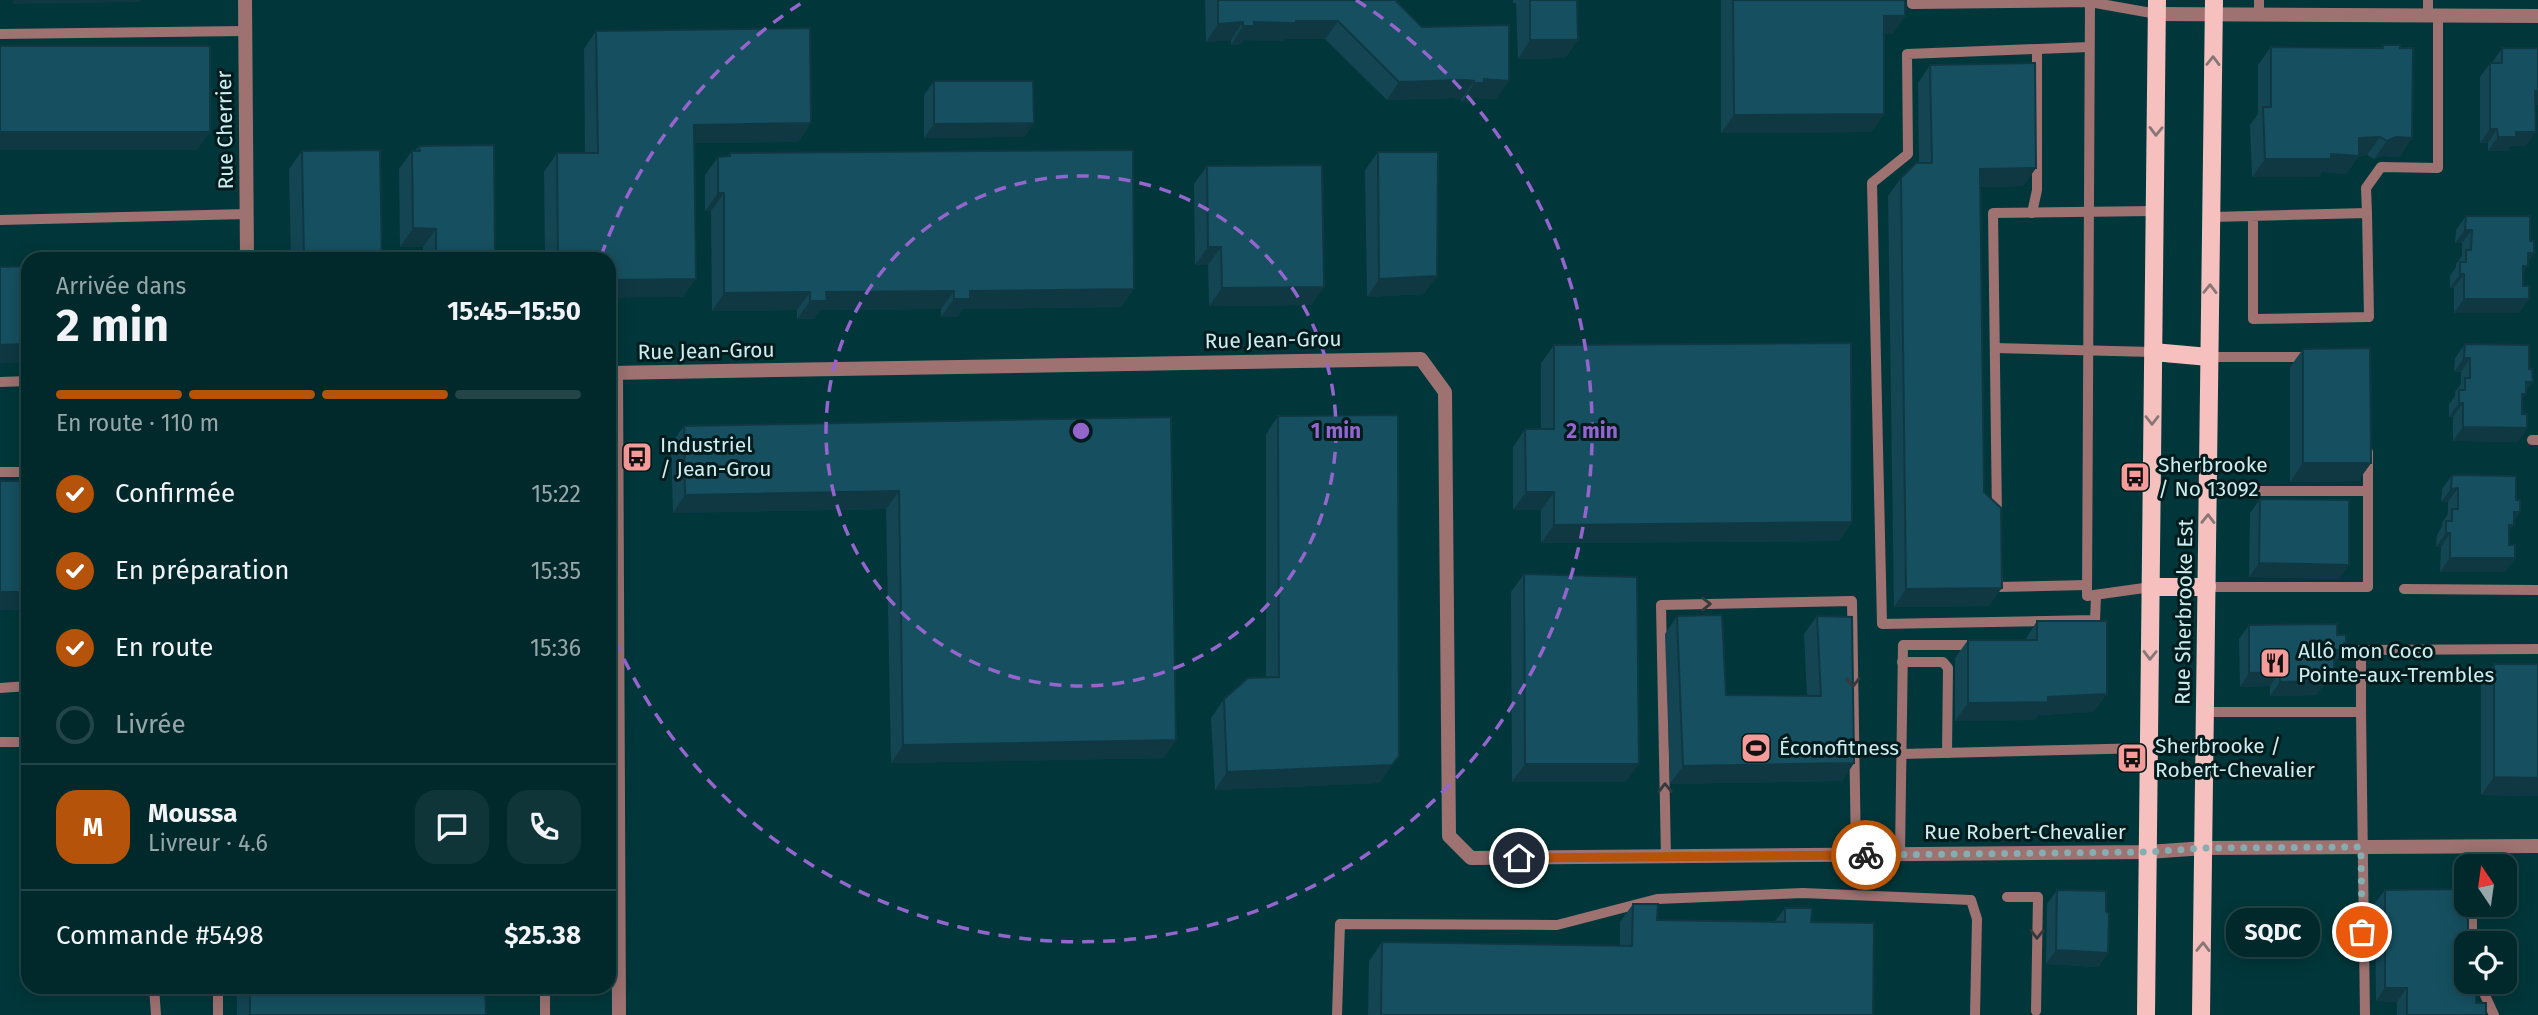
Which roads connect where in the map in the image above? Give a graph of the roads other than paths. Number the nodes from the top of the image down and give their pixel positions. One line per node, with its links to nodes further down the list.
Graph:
1 (245, 0): 10 (street, Rue Cherrier)
2 (1912, 0): 4 (lane)
3 (2428, 0): 8 (lane)
4 (2090, 1): 5 (lane); 12 (lane)
5 (2157, 7): 6 (street); 14 (main road, Rue Sherbrooke Est, one-way to 14)
6 (2214, 7): 7 (street); 20 (main road, Rue Sherbrooke Est, one-way to 6)
7 (2259, 7): 8 (street)
8 (2433, 16): 9 (street); 17 (lane)
9 (2538, 16)
10 (245, 31): 11 (lane); 18 (street, Rue Cherrier)
11 (0, 34)
12 (2089, 47): 13 (lane); 15 (lane)
13 (2037, 49): 16 (lane); 43 (lane)
14 (2155, 211): 15 (lane); 25 (main road, Rue Sherbrooke Est)
15 (2089, 212): 16 (lane); 24 (lane)
16 (2032, 213): 23 (lane)
17 (2367, 213): 19 (lane); 19 (lane)
18 (247, 215): 21 (lane); 22 (street, Rue Cherrier)
19 (2253, 216): 20 (lane)
20 (2212, 217): 26 (main road, Rue Sherbrooke Est, one-way to 20)
21 (0, 219)
22 (247, 252)
23 (1995, 348): 24 (lane); 36 (lane)
24 (2088, 349): 25 (lane); 38 (lane)
25 (2153, 352): 26 (main road); 39 (main road, Rue Sherbrooke Est, one-way to 39)
26 (2209, 357): 27 (lane); 34 (main road, Rue Sherbrooke Est)
27 (2316, 357)
28 (616, 373): 65 (street, Rue Jean-Grou)
29 (0, 382): 30 (lane)
30 (21, 382)
31 (2368, 437): 35 (lane)
32 (0, 472): 33 (lane)
33 (21, 472)
34 (2208, 491): 35 (lane); 40 (main road, Rue Sherbrooke Est, one-way to 34)
35 (2368, 491): 40 (lane)
36 (1998, 534)
37 (1998, 574): 38 (lane)
38 (2087, 585): 43 (lane)
39 (2151, 587): 40 (main road); 43 (lane); 53 (main road, Rue Sherbrooke Est, one-way to 53)
40 (2207, 587): 49 (main road, Rue Sherbrooke Est)
41 (2404, 589): 42 (lane)
42 (2538, 590)
43 (2096, 596)
44 (1996, 645): 46 (lane)
45 (2538, 649): 50 (lane)
46 (1902, 662): 54 (lane); 55 (lane)
47 (21, 686): 48 (lane)
48 (0, 688)
49 (2206, 712): 50 (lane); 59 (main road, Rue Sherbrooke Est)
50 (2361, 712): 58 (lane)
51 (0, 742): 52 (lane)
52 (21, 742)
53 (2149, 748): 54 (lane); 60 (main road, Rue Sherbrooke Est)
54 (1947, 753): 55 (lane)
55 (1901, 754): 61 (lane)
56 (2471, 846): 57 (street, Rue Robert-Chevalier); 58 (street, Rue Robert-Chevalier); 62 (lane)
57 (2538, 846)
58 (2361, 847): 59 (street, Rue Robert-Chevalier); 81 (lane)
59 (2204, 848): 60 (street, Rue Robert-Chevalier); 80 (main road, Rue Sherbrooke Est, one-way to 59)
60 (2148, 852): 61 (street, Rue Robert-Chevalier); 79 (main road, Rue Sherbrooke Est)
61 (1900, 854): 63 (street, Rue Robert-Chevalier)
62 (2471, 854)
63 (1856, 855): 64 (street, Rue Robert-Chevalier); 64 (lane, one-way to 63)
64 (1666, 857): 65 (street, Rue Robert-Chevalier)
65 (1471, 859)
66 (616, 875): 76 (street)
67 (2007, 897): 72 (lane, one-way to 72)
68 (155, 994): 73 (lane)
69 (218, 994): 74 (lane)
70 (545, 994): 75 (lane)
71 (2484, 994): 82 (lane)
72 (2036, 1011)
73 (156, 1015)
74 (218, 1015)
75 (545, 1015)
76 (619, 1015)
77 (1337, 1015): 78 (lane)
78 (1975, 1015)
79 (2147, 1015)
80 (2201, 1015)
81 (2365, 1015)
82 (2494, 1015)

